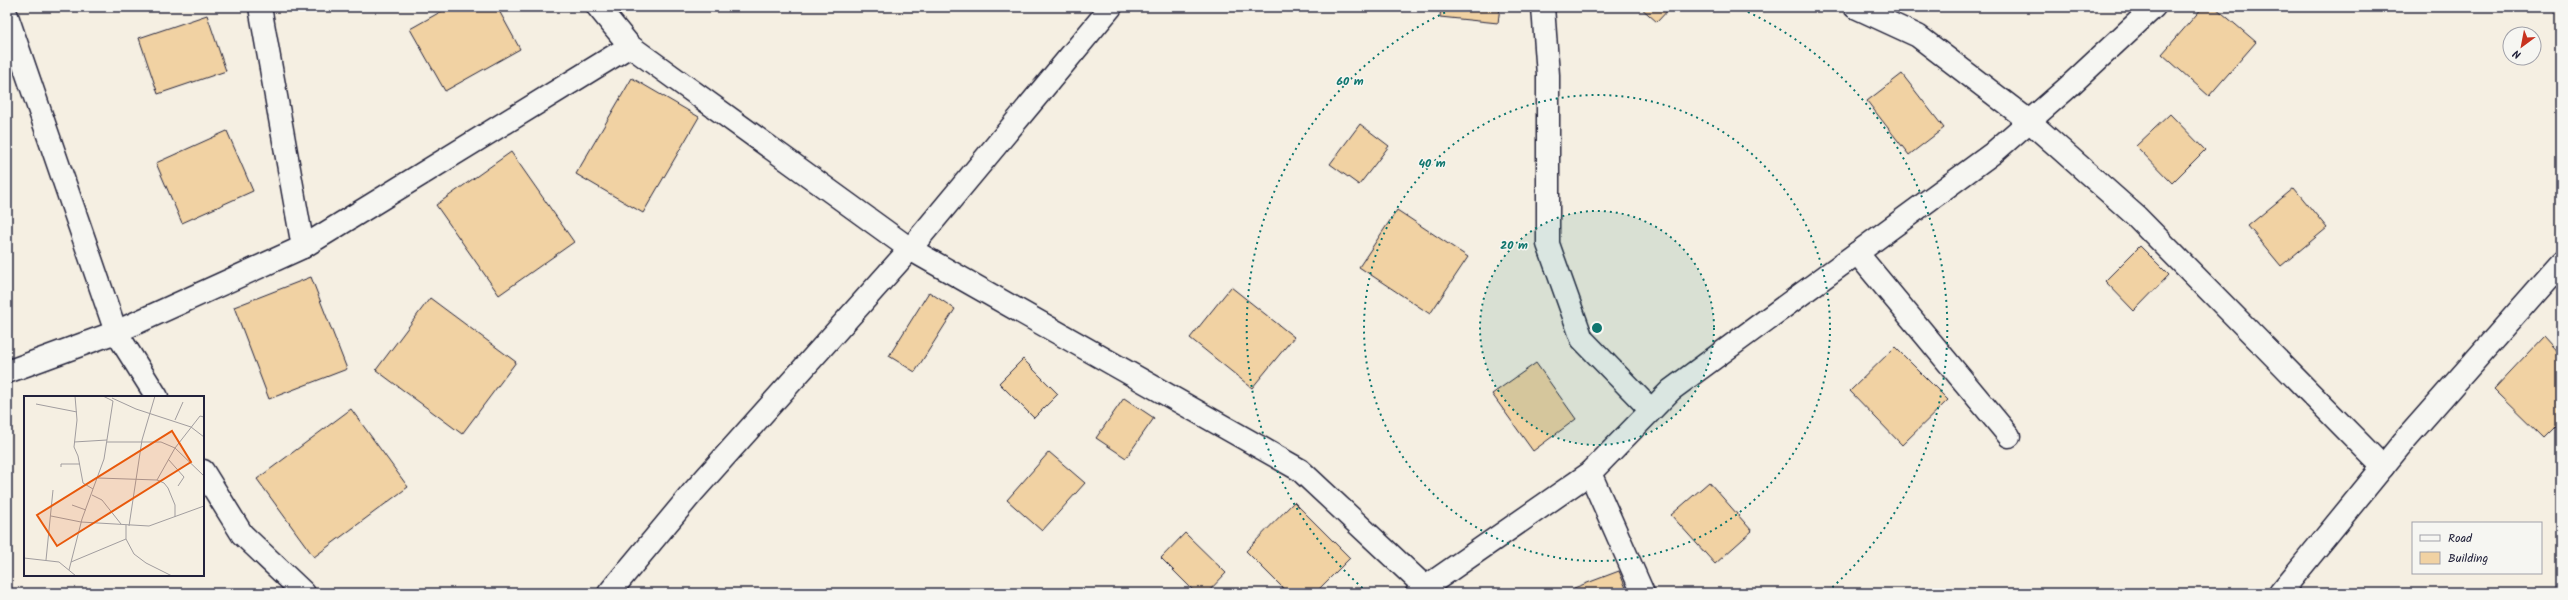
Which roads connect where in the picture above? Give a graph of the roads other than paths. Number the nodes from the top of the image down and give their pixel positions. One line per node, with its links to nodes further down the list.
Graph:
1 (260, 7): 10 (street)
2 (598, 7): 8 (street)
3 (1111, 7): 11 (street)
4 (1543, 7): 17 (street)
5 (1855, 7): 9 (street)
6 (2154, 7): 9 (street)
7 (7, 16): 14 (street)
8 (630, 46): 10 (street); 11 (street)
9 (2029, 121): 12 (street); 19 (street)
10 (302, 247): 14 (street)
11 (910, 249): 22 (street); 24 (street)
12 (1857, 253): 17 (street); 18 (street)
13 (2561, 263): 19 (street)
14 (116, 332): 15 (street); 16 (street)
15 (7, 372)
16 (156, 396)
17 (1651, 410): 21 (street)
18 (2009, 436)
19 (2383, 467): 26 (street)
20 (204, 473): 23 (street)
21 (1590, 473): 22 (street); 25 (street)
22 (1421, 590)
23 (304, 593)
24 (609, 593)
25 (1643, 593)
26 (2280, 593)

